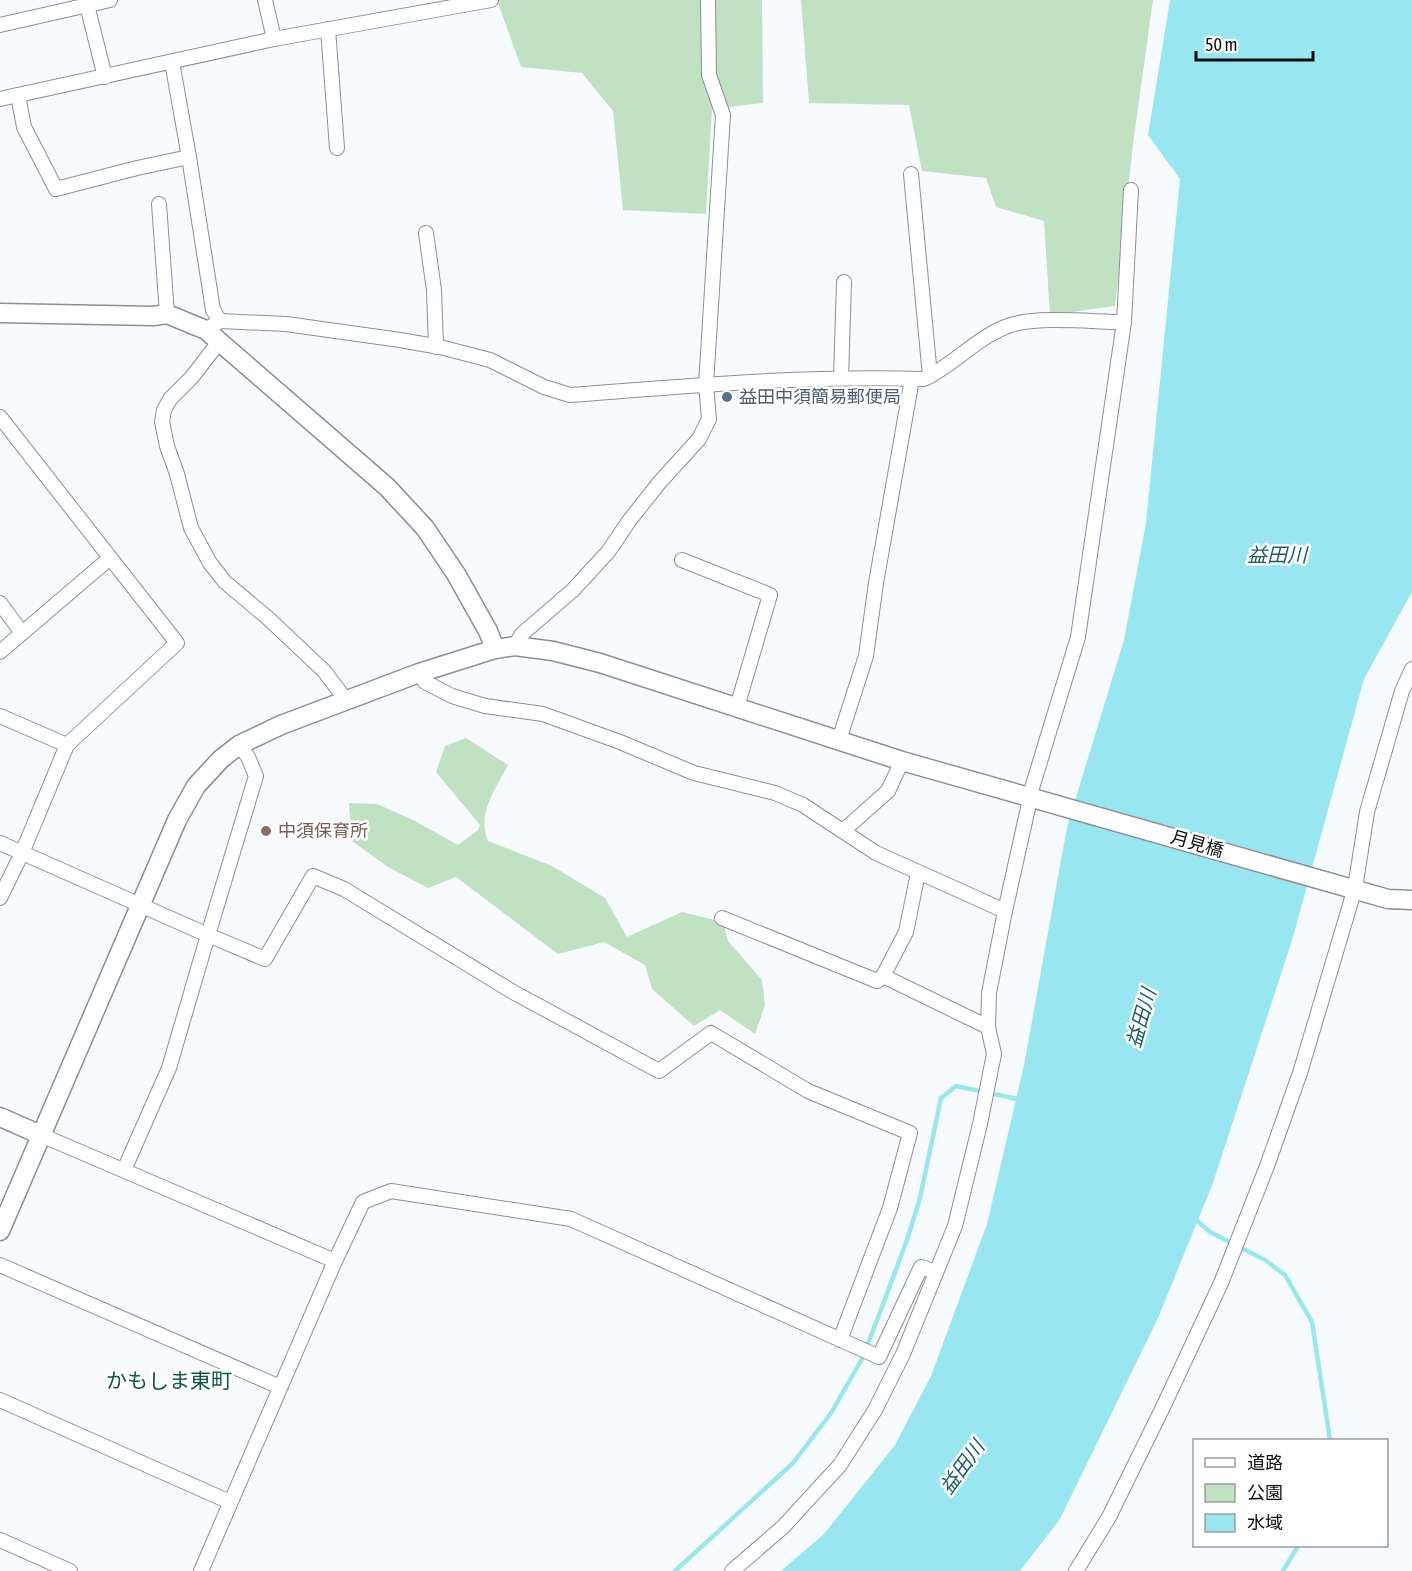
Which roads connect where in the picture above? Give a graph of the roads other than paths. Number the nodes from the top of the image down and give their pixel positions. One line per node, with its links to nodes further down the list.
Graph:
1 (110, 0): 5 (street)
2 (265, 0): 8 (street)
3 (491, 0): 7 (street)
4 (708, 0): 29 (street)
5 (78, 4): 6 (street); 10 (street)
6 (0, 25)
7 (328, 29): 8 (street); 13 (street)
8 (274, 39): 9 (street)
9 (172, 62): 10 (street); 14 (street)
10 (105, 77): 11 (street)
11 (18, 95): 12 (street); 14 (street)
12 (0, 99)
13 (337, 148)
14 (189, 157): 23 (street)
15 (911, 174): 26 (street)
16 (1131, 190): 22 (street)
17 (159, 204): 21 (street)
18 (426, 232): 25 (street)
19 (844, 282): 27 (street)
20 (0, 313): 21 (street)
21 (167, 314): 23 (street)
22 (1124, 322): 26 (street); 47 (street)
23 (213, 325): 24 (street); 25 (street)
24 (219, 342): 36 (street); 40 (street)
25 (436, 346): 29 (street)
26 (930, 376): 28 (street)
27 (842, 378): 28 (street); 29 (street)
28 (912, 379): 43 (street)
29 (706, 385): 35 (street)
30 (0, 417): 31 (street)
31 (110, 558): 34 (street); 44 (street)
32 (682, 560): 41 (street)
33 (0, 603): 34 (street)
34 (22, 633): 37 (street)
35 (514, 646): 36 (street, 月見橋); 41 (street, 月見橋)
36 (495, 648): 39 (street, 月見橋)
37 (0, 652)
38 (1412, 669): 53 (street)
39 (419, 673): 40 (street, 月見橋); 49 (street)
40 (344, 701): 45 (street, 月見橋)
41 (737, 707): 43 (street, 月見橋)
42 (0, 716): 44 (street)
43 (839, 740): 46 (street, 月見橋)
44 (67, 745): 51 (street)
45 (239, 745): 56 (street, 月見橋); 59 (street)
46 (902, 761): 49 (street); 53 (street, 月見橋)
47 (1032, 788)
48 (1028, 808): 57 (street)
49 (843, 831): 52 (street)
50 (0, 843): 51 (street)
51 (22, 852): 54 (street); 56 (street)
52 (918, 873): 57 (street); 60 (street)
53 (1349, 887): 55 (street, 月見橋); 77 (street)
54 (0, 898)
55 (1412, 900)
56 (140, 905): 59 (street); 63 (street, 月見橋)
57 (1005, 910): 61 (street)
58 (723, 918): 60 (street)
59 (208, 935): 64 (street); 69 (street)
60 (883, 976): 61 (street)
61 (988, 1027): 68 (street)
62 (0, 1117): 63 (street)
63 (41, 1135): 64 (street); 65 (street, 月見橋)
64 (124, 1170): 66 (street)
65 (0, 1231)
66 (334, 1261): 69 (street); 70 (street)
67 (0, 1265): 70 (street)
68 (936, 1272): 69 (street); 76 (street)
69 (840, 1340)
70 (280, 1387): 72 (street)
71 (0, 1400): 72 (street)
72 (230, 1502): 75 (street)
73 (0, 1540): 74 (street)
74 (70, 1571)
75 (201, 1571)
76 (732, 1571)
77 (1076, 1571)

